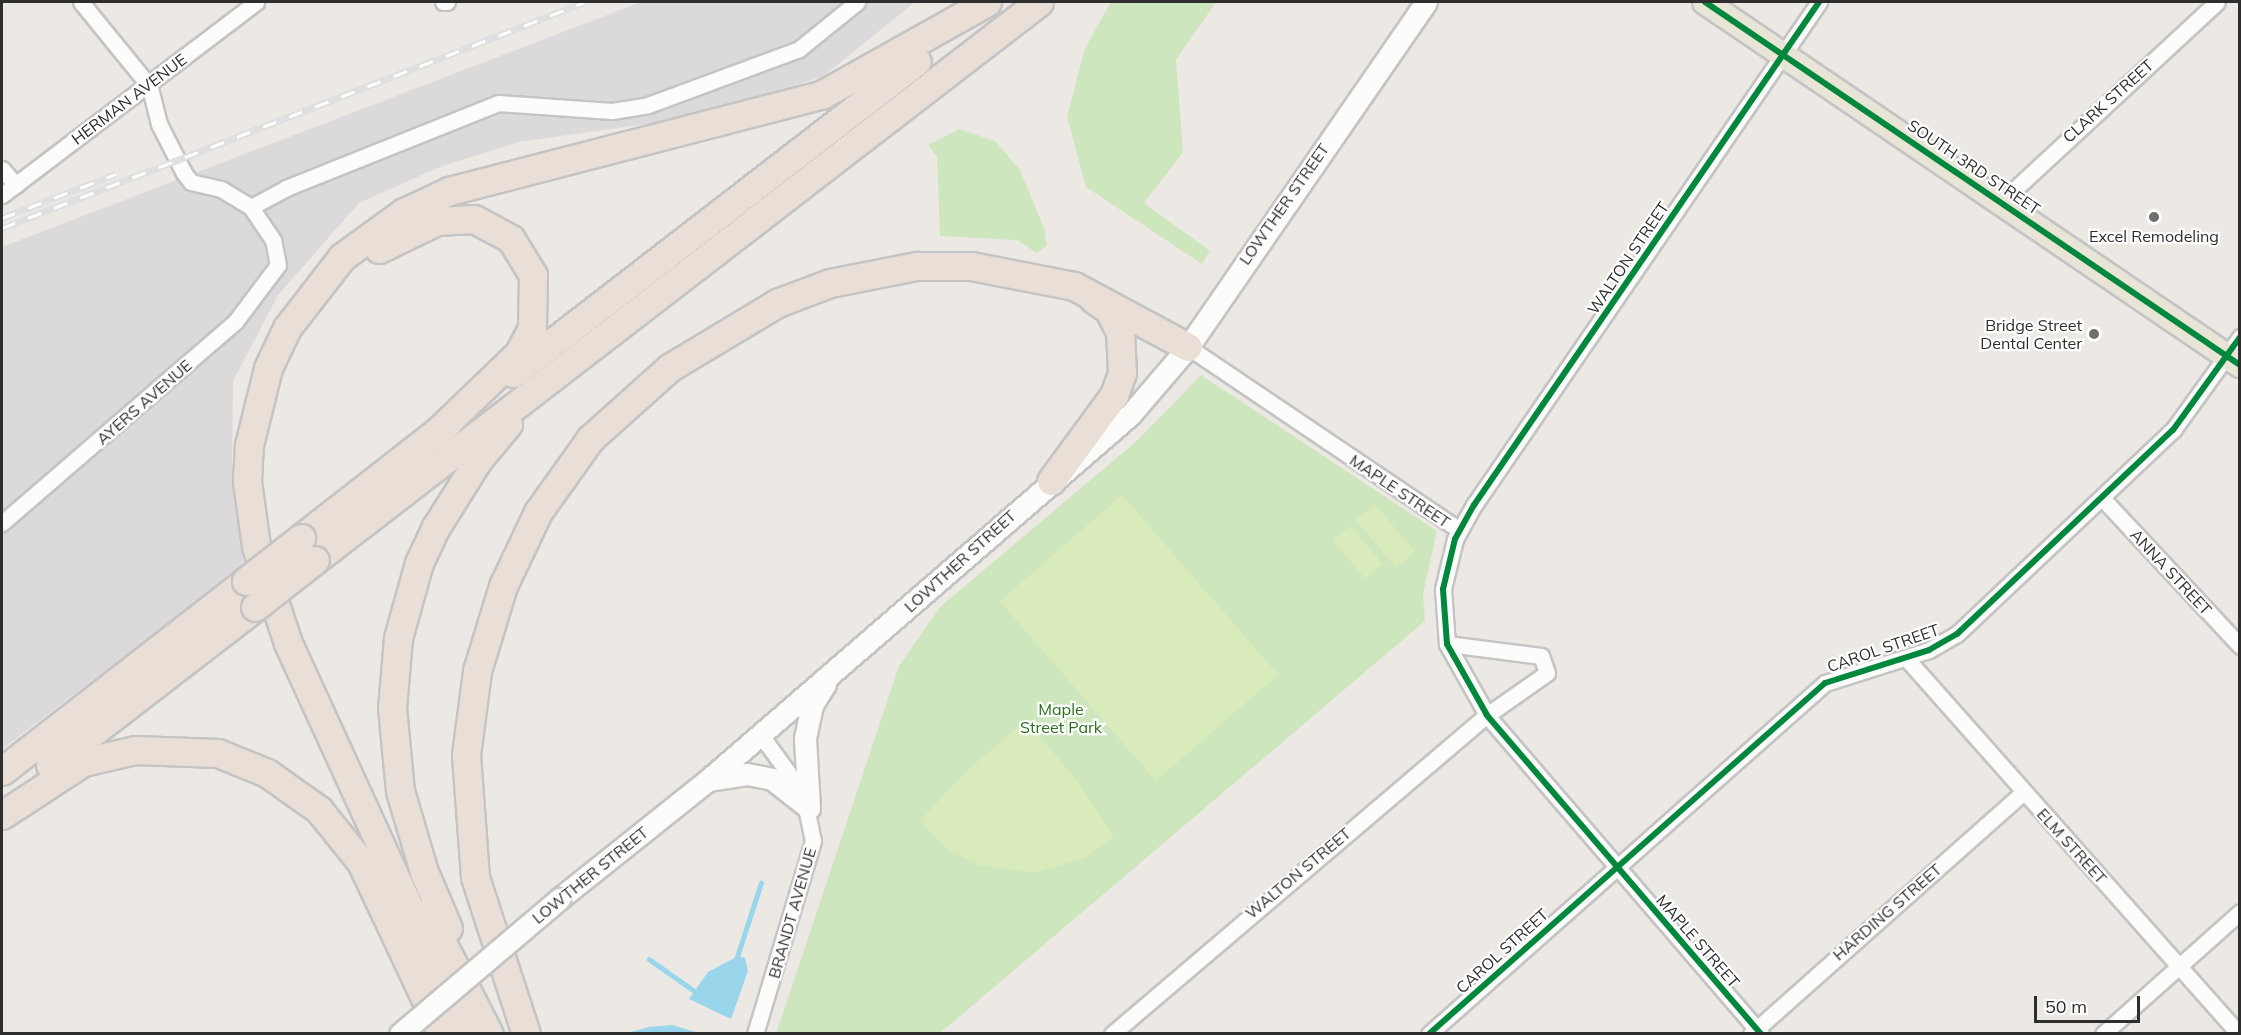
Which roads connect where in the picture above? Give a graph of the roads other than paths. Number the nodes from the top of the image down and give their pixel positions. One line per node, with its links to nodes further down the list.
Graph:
1 (81, 2): 12 (street)
2 (256, 2): 12 (street, HERMAN AVENUE)
3 (857, 2): 17 (street)
4 (987, 2): 46 (highway)
5 (994, 2): 22 (highway)
6 (1039, 2): 19 (highway)
7 (1426, 2): 20 (main road, LOWTHER STREET)
8 (1705, 2): 11 (main road, SOUTH 3RD STREET)
9 (1819, 2): 11 (street, WALTON STREET)
10 (2217, 2): 16 (street, CLARK STREET)
11 (1783, 54): 16 (main road, SOUTH 3RD STREET); 26 (street, WALTON STREET)
12 (150, 87): 14 (street, HERMAN AVENUE); 17 (street)
13 (2, 169): 14 (street)
14 (16, 185): 15 (street, HERMAN AVENUE)
15 (2, 195)
16 (2001, 202): 21 (main road, SOUTH 3RD STREET)
17 (251, 207): 25 (street, AYERS AVENUE)
18 (1074, 286): 20 (highway); 23 (highway); 48 (highway)
19 (591, 346): 36 (highway, bridge); 41 (highway)
20 (1188, 347): 23 (main road, LOWTHER STREET); 26 (street, MAPLE STREET)
21 (2236, 353): 24 (street, CAROL STREET)
22 (435, 434): 33 (highway, bridge); 41 (highway)
23 (1051, 481): 30 (main road, LOWTHER STREET)
24 (2103, 499): 28 (street, ANNA STREET); 29 (street, CAROL STREET)
25 (2, 523)
26 (1459, 530): 27 (street, MAPLE STREET)
27 (1447, 644): 31 (street, MAPLE STREET); 31 (street, WALTON STREET)
28 (2240, 646)
29 (1906, 658): 35 (street, ELM STREET); 39 (street, CAROL STREET)
30 (833, 671): 32 (main road, LOWTHER STREET); 37 (main road)
31 (1487, 715): 39 (street, MAPLE STREET); 50 (street, WALTON STREET)
32 (760, 734): 34 (main road, LOWTHER STREET); 37 (street)
33 (2, 771)
34 (708, 780): 37 (main road); 45 (main road, LOWTHER STREET, bridge)
35 (2024, 792): 42 (street, ELM STREET); 44 (street, HARDING STREET)
36 (2, 802)
37 (809, 808): 49 (street, BRANDT AVENUE)
38 (2, 815): 43 (highway)
39 (1615, 868): 44 (street, MAPLE STREET); 51 (street, CAROL STREET)
40 (2240, 912): 42 (street)
41 (449, 947): 47 (highway)
42 (2179, 966): 52 (street); 53 (street, ELM STREET)
43 (438, 1027)
44 (1756, 1032)
45 (400, 1034)
46 (467, 1034)
47 (489, 1034)
48 (525, 1034)
49 (755, 1034)
50 (1112, 1034)
51 (1430, 1034)
52 (2103, 1034)
53 (2239, 1034)

